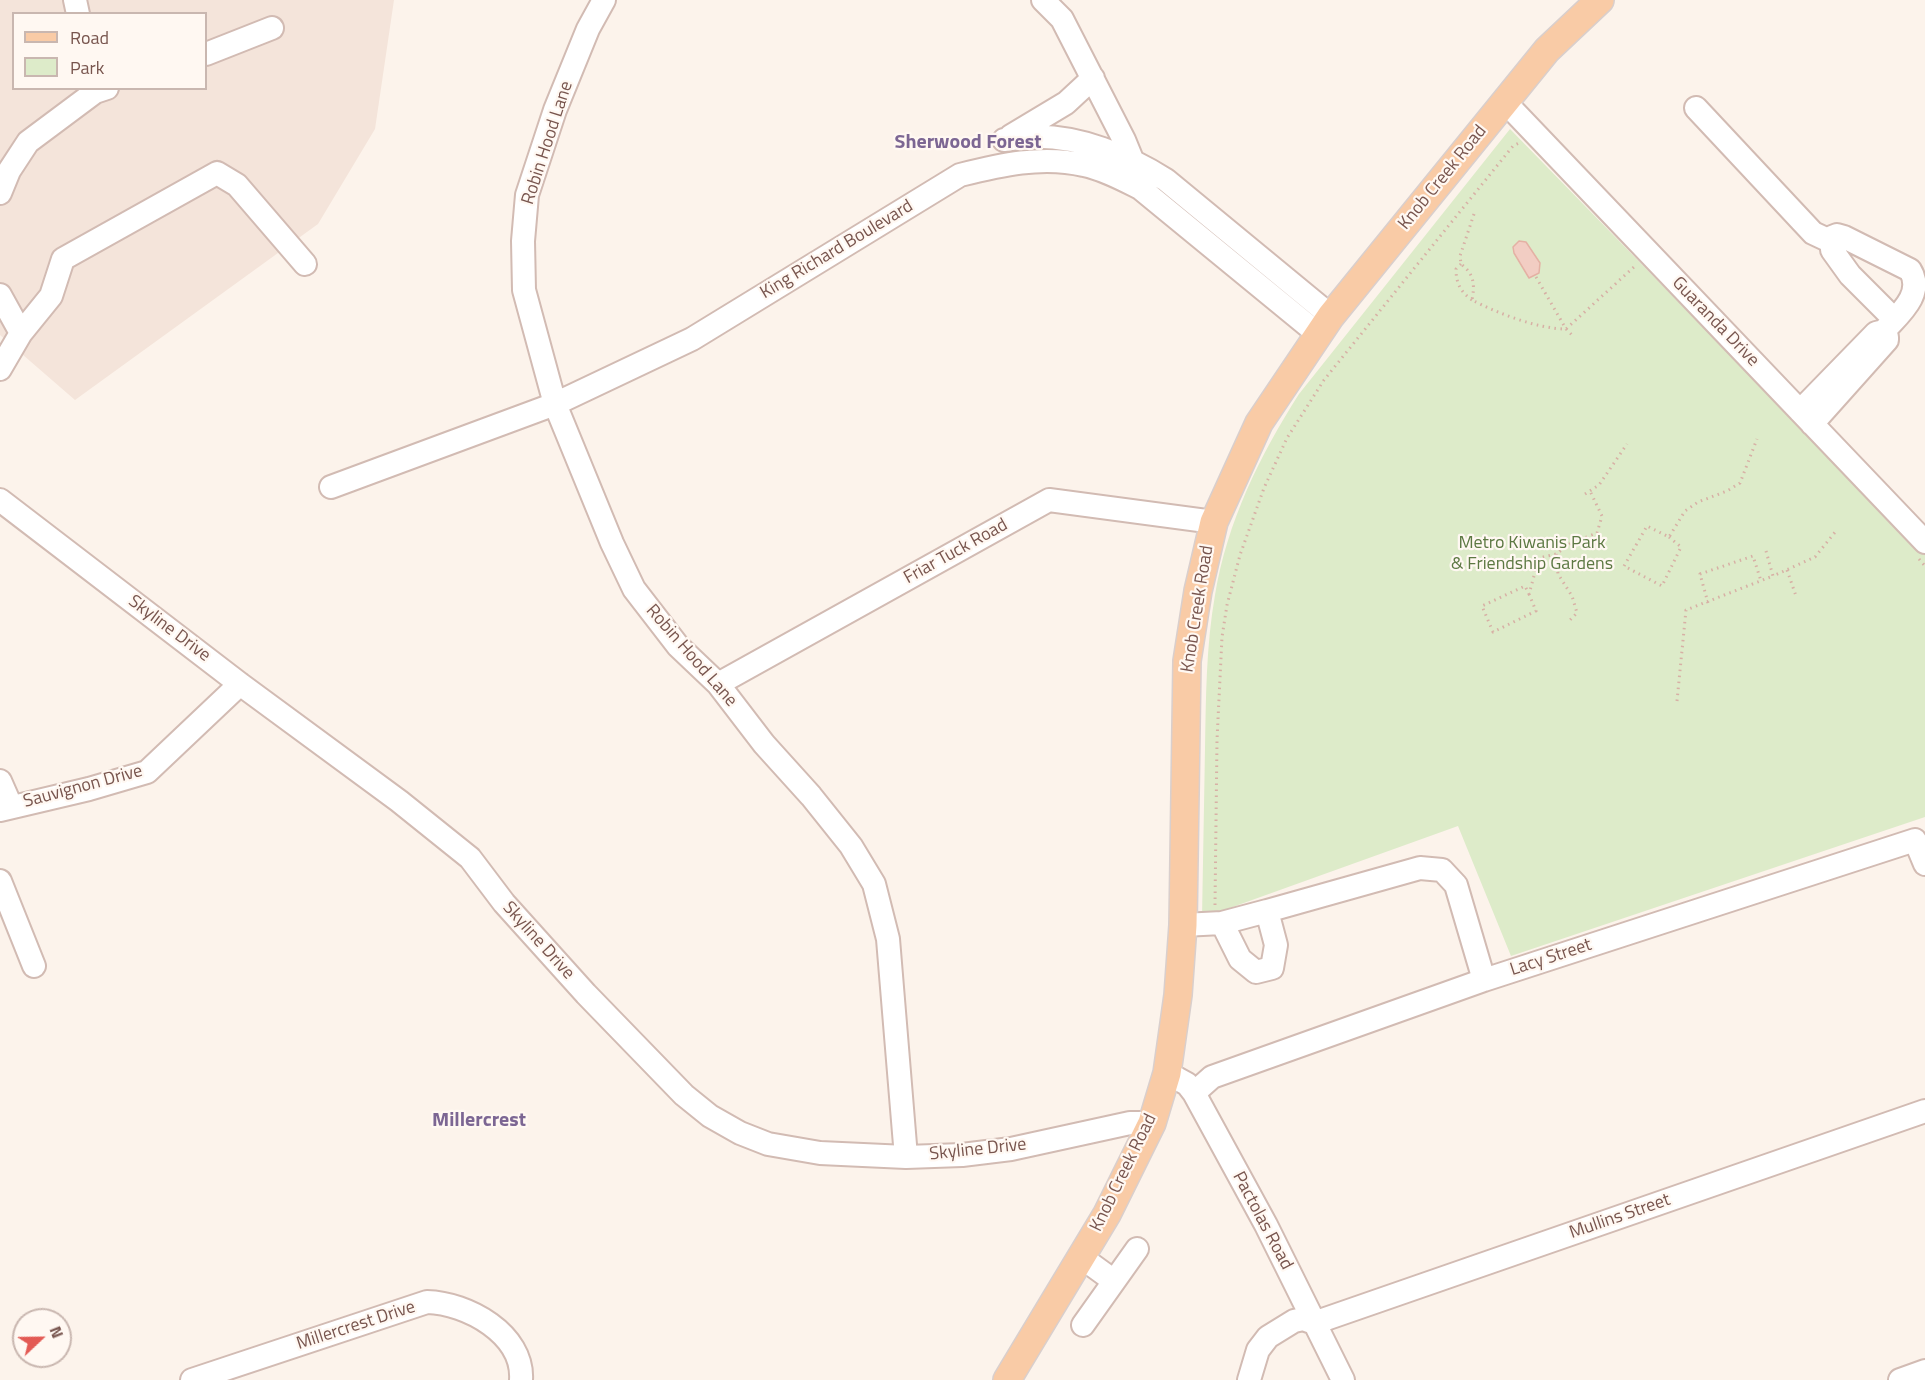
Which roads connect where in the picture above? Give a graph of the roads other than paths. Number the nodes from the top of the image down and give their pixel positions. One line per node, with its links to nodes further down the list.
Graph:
1 (604, 0): 26 (street, Robin Hood Lane)
2 (1043, 0): 6 (street)
3 (1600, 0): 8 (main road, Knob Creek Road)
4 (272, 28): 5 (street)
5 (207, 54)
6 (1093, 78): 9 (street); 15 (street)
7 (99, 90): 14 (street)
8 (1505, 102): 22 (main road, Knob Creek Road); 27 (street, Guaranda Drive)
9 (1066, 103): 11 (street); 12 (street)
10 (1696, 108): 18 (street)
11 (1058, 139): 12 (street, King Richard Boulevard); 13 (street); 15 (street, King Richard Boulevard)
12 (1004, 140): 16 (street)
13 (1056, 162): 15 (street, King Richard Boulevard); 16 (street, King Richard Boulevard)
14 (5, 168): 17 (street)
15 (1141, 173): 22 (street, King Richard Boulevard)
16 (960, 175): 26 (street, King Richard Boulevard)
17 (0, 193)
18 (1830, 241): 20 (street); 23 (street)
19 (305, 264): 24 (street)
20 (1919, 280): 23 (street)
21 (0, 296): 24 (street)
22 (1325, 325): 30 (main road, Knob Creek Road)
23 (1889, 325): 27 (street)
24 (21, 333): 25 (street)
25 (0, 369)
26 (555, 404): 28 (street, King Richard Boulevard); 33 (street, Robin Hood Lane)
27 (1806, 417): 31 (street, Guaranda Drive)
28 (331, 487)
29 (0, 500): 32 (street, Skyline Drive)
30 (1214, 522): 33 (street, Friar Tuck Road); 40 (main road, Knob Creek Road)
31 (1925, 542)
32 (240, 684): 35 (street, Sauvignon Drive); 47 (street, Skyline Drive)
33 (718, 684): 47 (street, Robin Hood Lane)
34 (0, 781): 35 (street)
35 (5, 808)
36 (1925, 864): 42 (street, Lacy Street)
37 (0, 881): 41 (street)
38 (1267, 912): 39 (street); 39 (street); 42 (street)
39 (1218, 923): 40 (street)
40 (1183, 925): 43 (main road, Knob Creek Road)
41 (34, 966)
42 (1484, 980): 44 (street, Lacy Street)
43 (1167, 1073): 44 (street, Pactolas Road); 46 (main road, Knob Creek Road)
44 (1194, 1093): 51 (street, Pactolas Road)
45 (1925, 1112): 51 (street, Mullins Street)
46 (1152, 1123): 47 (street, Skyline Drive); 49 (main road, Knob Creek Road)
47 (906, 1157)
48 (1137, 1249): 50 (street)
49 (1081, 1257): 50 (street); 56 (main road, Knob Creek Road)
50 (1114, 1281): 52 (street)
51 (1314, 1323): 57 (street, Mullins Street); 58 (street, Pactolas Road)
52 (1083, 1325)
53 (1925, 1371): 59 (street)
54 (192, 1380): 55 (street, Millercrest Drive)
55 (521, 1380)
56 (1007, 1380)
57 (1249, 1380)
58 (1343, 1380)
59 (1900, 1380)

